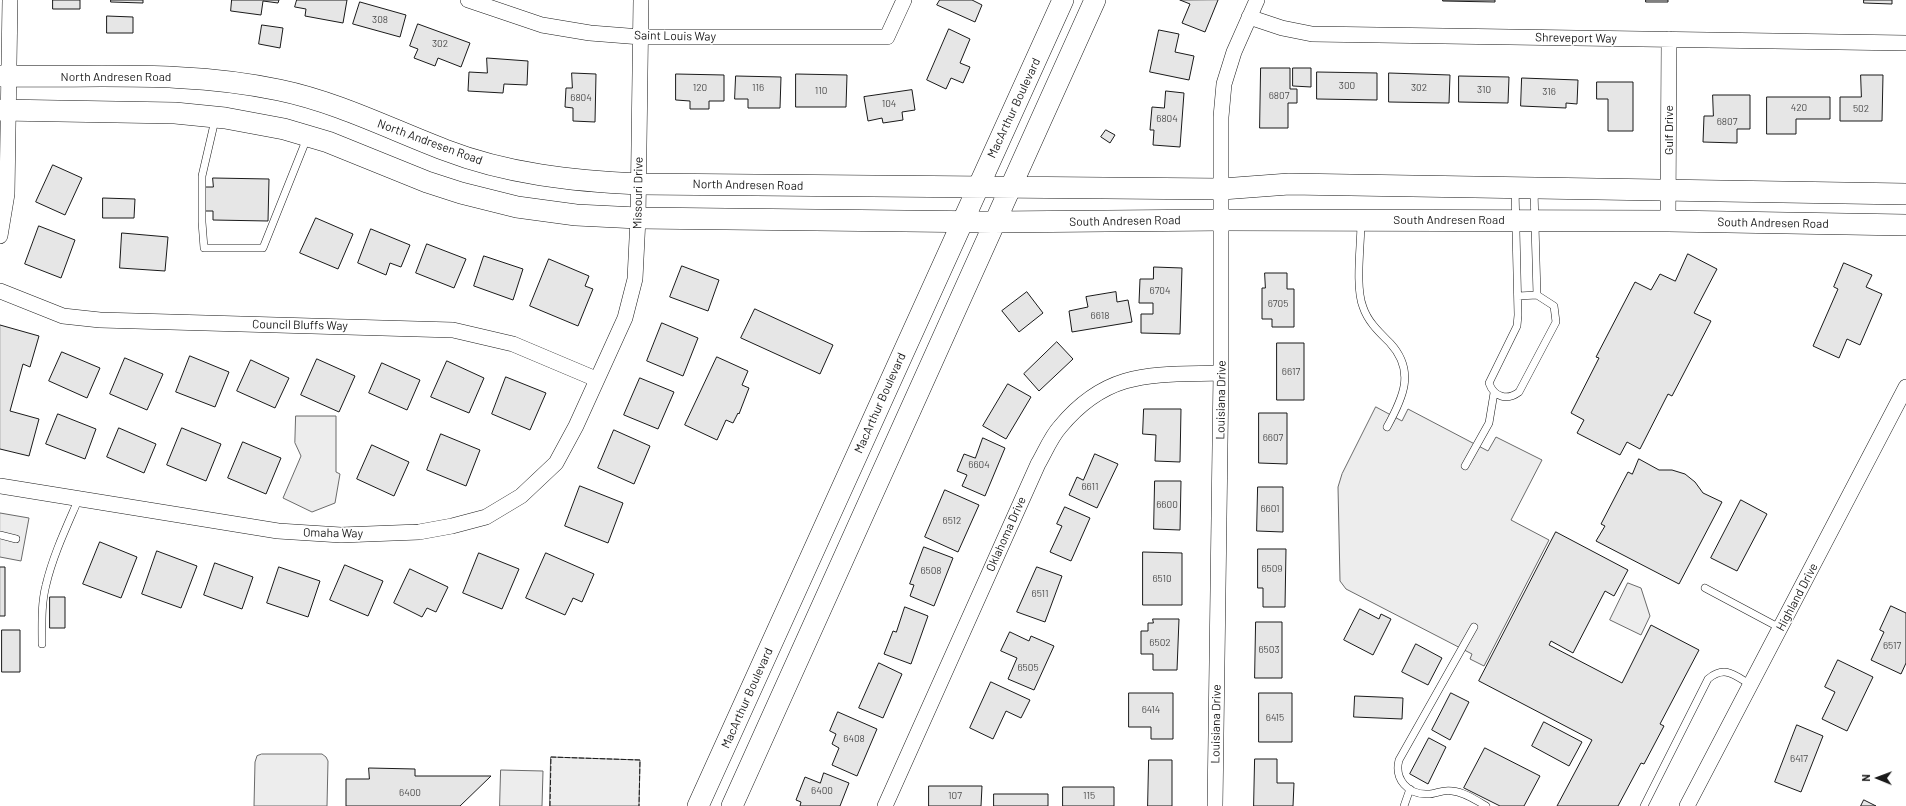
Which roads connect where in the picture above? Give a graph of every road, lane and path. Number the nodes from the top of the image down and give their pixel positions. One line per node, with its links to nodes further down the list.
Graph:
1 (10, 0): 12 (street)
2 (468, 0): 9 (street, Saint Louis Way)
3 (641, 0): 9 (street, Missouri Drive)
4 (904, 0): 9 (street, Saint Louis Way)
5 (1063, 0): 17 (street, MacArthur Boulevard)
6 (1094, 0): 18 (street)
7 (1257, 0): 8 (street, Louisiana Drive)
8 (1249, 17): 10 (street, Shreveport Way); 20 (street, Louisiana Drive)
9 (641, 36): 16 (street, Missouri Drive)
10 (1669, 39): 11 (street, Shreveport Way); 21 (street, Gulf Drive)
11 (1906, 43)
12 (4, 76): 13 (street); 16 (street, North Andresen Road)
13 (4, 110): 14 (street); 31 (street)
14 (216, 117): 15 (street); 15 (lane)
15 (307, 136): 23 (street)
16 (639, 184): 17 (street, North Andresen Road); 23 (street, Missouri Drive)
17 (977, 188): 18 (street, North Andresen Road); 28 (street, MacArthur Boulevard)
18 (1009, 188): 20 (street); 29 (street)
19 (1525, 188): 20 (street); 21 (street); 26 (lane); 26 (lane)
20 (1222, 189): 24 (street, Louisiana Drive)
21 (1668, 191): 22 (street); 27 (street, Gulf Drive)
22 (1906, 194)
23 (638, 218): 28 (street); 36 (street, Missouri Drive)
24 (1222, 220): 25 (street, South Andresen Road); 29 (street, South Andresen Road); 35 (street, Louisiana Drive)
25 (1361, 220): 26 (street, South Andresen Road); 39 (lane)
26 (1526, 221): 27 (street, South Andresen Road); 33 (lane); 34 (lane)
27 (1668, 221): 30 (street, South Andresen Road)
28 (962, 222): 29 (street); 51 (street, MacArthur Boulevard)
29 (993, 222): 52 (street)
30 (1906, 225)
31 (0, 236)
32 (0, 291): 36 (street, Council Bluffs Way)
33 (1537, 295): 34 (lane); 38 (lane)
34 (1518, 296): 38 (lane)
35 (1222, 373): 53 (street, Oklahoma Drive); 54 (street, Louisiana Drive)
36 (596, 379): 42 (street, Omaha Way)
37 (1906, 387): 47 (street, Highland Drive)
38 (1494, 393): 40 (lane)
39 (1387, 427)
40 (1464, 466)
41 (0, 486): 42 (street, Omaha Way)
42 (79, 498): 48 (lane)
43 (0, 535): 44 (lane)
44 (16, 539)
45 (1705, 588): 47 (lane)
46 (1474, 628): 50 (lane)
47 (1780, 629): 49 (street, Highland Drive)
48 (42, 644)
49 (1751, 685): 57 (lane); 58 (street, Highland Drive)
50 (1410, 789): 55 (lane); 56 (lane)
51 (698, 806)
52 (732, 806)
53 (885, 806)
54 (1215, 806)
55 (1404, 806)
56 (1486, 806)
57 (1644, 806)
58 (1687, 806)

